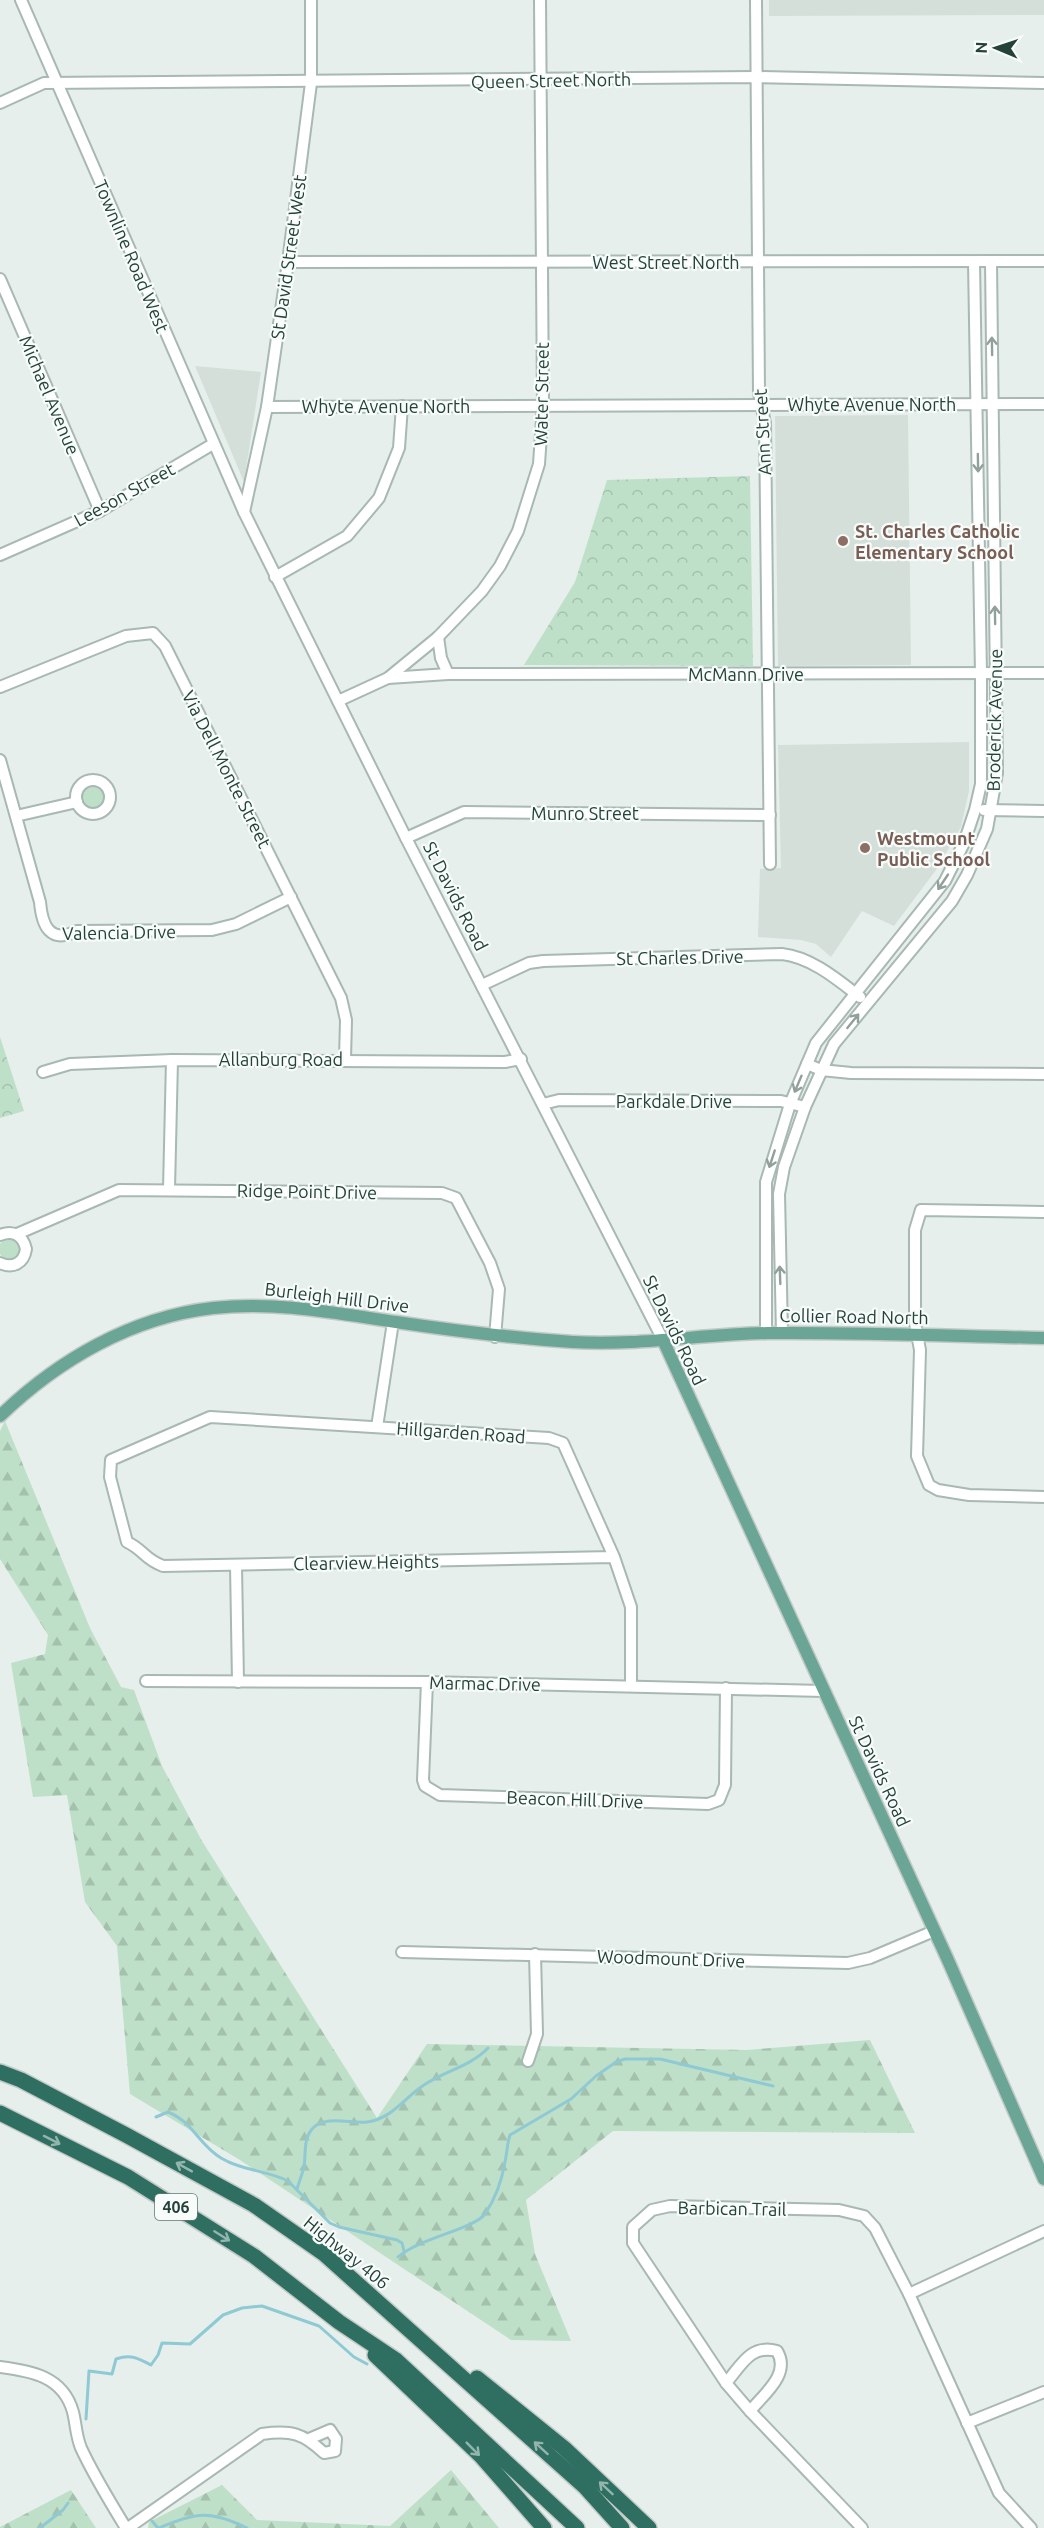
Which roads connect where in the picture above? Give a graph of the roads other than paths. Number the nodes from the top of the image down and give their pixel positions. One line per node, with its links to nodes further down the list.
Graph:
1 (21, 0): 9 (street, Townline Road West)
2 (311, 0): 7 (street, St David Street West)
3 (540, 0): 6 (street, Water Street)
4 (756, 0): 5 (street, Ann Street)
5 (756, 77): 6 (street, Queen Street North); 8 (street, Queen Street North); 14 (street, Ann Street)
6 (541, 80): 7 (street, Queen Street North); 13 (street, Water Street)
7 (311, 83): 9 (street, Queen Street North); 12 (street, St David Street West)
8 (1044, 83)
9 (58, 85): 10 (street, Queen Street North); 25 (street, Townline Road West)
10 (0, 103)
11 (1044, 261): 16 (street, West Street North)
12 (288, 262): 13 (street, West Street North); 24 (street, St David Street West)
13 (542, 262): 14 (street, West Street North); 21 (street, Water Street)
14 (758, 262): 15 (street, West Street North); 18 (street, Ann Street)
15 (974, 262): 16 (street, West Street North); 22 (street, Broderick Avenue)
16 (991, 262): 19 (street, Broderick Avenue, one-way to 16)
17 (0, 279): 26 (street, Michael Avenue)
18 (761, 404): 21 (street, Whyte Avenue North); 22 (street, Whyte Avenue North); 34 (street, Ann Street)
19 (993, 404): 20 (street, Whyte Avenue North); 22 (street, Whyte Avenue North); 31 (street, Broderick Avenue, one-way to 19)
20 (1044, 404)
21 (543, 405): 23 (street, Whyte Avenue North); 30 (street, Water Street)
22 (977, 405): 35 (street, Broderick Avenue, one-way to 35)
23 (402, 406): 24 (street, Whyte Avenue North); 29 (street)
24 (267, 407): 27 (street, St David Street West)
25 (213, 444): 26 (street, Leeson Street); 27 (street, Townline Road West)
26 (100, 511): 28 (street, Leeson Street)
27 (244, 512): 29 (street, St Davids Road)
28 (0, 555)
29 (275, 577): 38 (street, St Davids Road)
30 (438, 637): 33 (street); 36 (street, Water Street)
31 (996, 673): 32 (street, McMann Drive); 35 (street, McMann Drive); 42 (street, Broderick Avenue)
32 (1044, 673)
33 (448, 674): 34 (street, McMann Drive); 36 (street, McMann Drive)
34 (767, 674): 35 (street, McMann Drive); 44 (street, Ann Street)
35 (981, 674): 41 (street, Broderick Avenue)
36 (388, 678): 38 (street, Water Street)
37 (0, 687): 48 (street, Via Dell Monte Street)
38 (338, 701): 46 (street, St Davids Road)
39 (0, 760): 45 (street, Valencia Drive)
40 (77, 802): 45 (street)
41 (975, 810): 42 (street); 50 (street, Broderick Avenue, one-way to 50)
42 (991, 811): 43 (street); 51 (street, Broderick Avenue)
43 (1044, 811)
44 (770, 814): 46 (street, Munro Street); 47 (street, Ann Street)
45 (16, 816): 48 (street, Valencia Drive)
46 (406, 838): 49 (street, St Davids Road)
47 (770, 864)
48 (291, 897): 52 (street, Via Dell Monte Street)
49 (482, 985): 50 (street, St Charles Drive); 53 (street, St Davids Road)
50 (856, 994): 51 (street, St Charles Drive); 55 (street, Broderick Avenue)
51 (868, 1003): 56 (street, Broderick Avenue, one-way to 51)
52 (345, 1059): 53 (street, Allanburg Road); 54 (street, Allanburg Road)
53 (521, 1059): 59 (street, St Davids Road)
54 (172, 1060): 57 (street, Allanburg Road); 62 (street)
55 (807, 1064): 56 (street); 60 (street, Broderick Avenue, one-way to 60)
56 (821, 1070): 58 (street); 61 (street, Broderick Avenue)
57 (43, 1072)
58 (1044, 1074)
59 (543, 1104): 60 (street, Parkdale Drive); 73 (street, St Davids Road)
60 (790, 1104): 61 (street, Parkdale Drive); 68 (street, Broderick Avenue, one-way to 68)
61 (805, 1107): 69 (street, Broderick Avenue, one-way to 61)
62 (169, 1189): 64 (street, Ridge Point Drive); 71 (street, Ridge Point Drive)
63 (1044, 1212): 70 (street)
64 (17, 1234): 65 (street, Ridge Point Drive); 66 (street)
65 (0, 1235)
66 (0, 1263)
67 (393, 1322): 71 (main road, Burleigh Hill Drive); 74 (main road, Burleigh Hill Drive); 75 (street)
68 (766, 1333): 69 (main road, Collier Road North); 73 (main road, Collier Road North)
69 (782, 1333): 70 (main road, Collier Road North)
70 (917, 1335): 72 (main road, Collier Road North); 76 (street)
71 (495, 1337): 73 (main road, Burleigh Hill Drive)
72 (1044, 1338)
73 (663, 1340): 85 (main road, St Davids Road)
74 (0, 1416)
75 (377, 1426): 77 (street, Hillgarden Road); 78 (street, Hillgarden Road)
76 (1044, 1497)
77 (127, 1542): 79 (street, Clearview Heights)
78 (614, 1557): 79 (street, Clearview Heights); 83 (street, Hillgarden Road)
79 (236, 1565): 81 (street)
80 (146, 1681): 81 (street, Marmac Drive)
81 (238, 1682): 82 (street, Marmac Drive)
82 (427, 1682): 83 (street, Marmac Drive); 84 (street, Beacon Hill Drive)
83 (631, 1686): 84 (street, Marmac Drive)
84 (726, 1688): 85 (street, Marmac Drive)
85 (823, 1691): 86 (main road, St Davids Road)
86 (934, 1931): 88 (street, Woodmount Drive); 92 (main road, St Davids Road)
87 (402, 1952): 88 (street, Woodmount Drive)
88 (535, 1954): 89 (street)
89 (528, 2061)
90 (0, 2071): 94 (highway, Highway 406 / 406, one-way to 90)
91 (0, 2113): 96 (highway, 406, one-way to 96)
92 (1044, 2179)
93 (1044, 2231): 95 (street)
94 (323, 2253): 106 (highway, Highway 406 / 406, one-way to 94); 107 (highway, one-way to 94)
95 (909, 2294): 98 (street, Barbican Trail); 101 (street, Barbican Trail)
96 (339, 2322): 104 (highway, one-way to 104); 105 (highway, 406)
97 (0, 2367): 103 (street)
98 (726, 2383): 100 (street, Barbican Trail); 100 (street)
99 (1044, 2392): 101 (street)
100 (750, 2411): 108 (street, Barbican Trail)
101 (967, 2423): 109 (street, Barbican Trail)
102 (309, 2439): 103 (street)
103 (127, 2528)
104 (544, 2528)
105 (577, 2528)
106 (622, 2528)
107 (649, 2528)
108 (861, 2528)
109 (1031, 2528)

